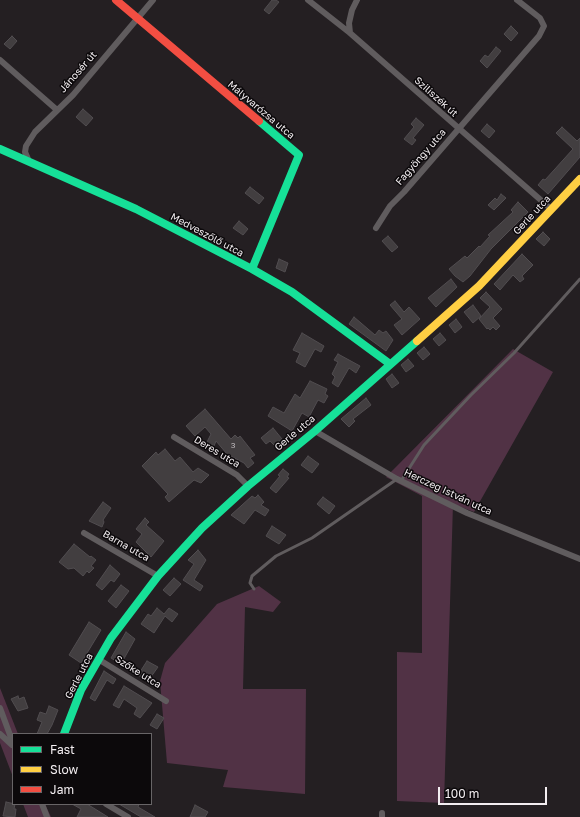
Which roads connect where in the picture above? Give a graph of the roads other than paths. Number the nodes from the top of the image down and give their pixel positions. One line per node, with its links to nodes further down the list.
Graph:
1 (116, 0): 6 (street, Mályvarózsa utca)
2 (153, 0): 6 (street, Jánosér út)
3 (308, 0): 7 (street, Sziliszék út)
4 (357, 0): 7 (street)
5 (518, 0): 10 (street, Fagyöngy utca)
6 (137, 18): 9 (street, Jánosér út); 16 (street, Mályvarózsa utca)
7 (350, 33): 10 (street, Sziliszék út)
8 (0, 60): 9 (street)
9 (57, 110): 12 (street, Jánosér út)
10 (458, 130): 14 (street, Sziliszék út); 15 (street, Fagyöngy utca)
11 (0, 149): 12 (street, Medveszőlő utca)
12 (28, 160): 16 (street, Medveszőlő utca)
13 (580, 179): 14 (street, Gerle utca)
14 (551, 209): 18 (street, Gerle utca)
15 (376, 228)
16 (252, 269): 18 (street, Medveszőlő utca)
17 (580, 279): 21 (lane)
18 (390, 364): 19 (street, Gerle utca)
19 (315, 430): 21 (street, Herczeg István utca); 22 (street, Gerle utca)
20 (174, 437): 22 (street, Deres utca)
21 (399, 480): 24 (street, Herczeg István utca); 26 (lane)
22 (248, 486): 25 (street, Gerle utca)
23 (84, 533): 25 (street, Barna utca)
24 (580, 558)
25 (158, 576): 27 (street, Gerle utca)
26 (254, 589)
27 (98, 659): 28 (street, Szőke utca); 30 (street, Gerle utca)
28 (166, 701)
29 (0, 708): 32 (street)
30 (64, 733)
31 (0, 734): 33 (street)
32 (12, 740)
33 (12, 745)
34 (42, 805): 36 (street)
35 (108, 805): 37 (street)
36 (47, 817)
37 (128, 817)

